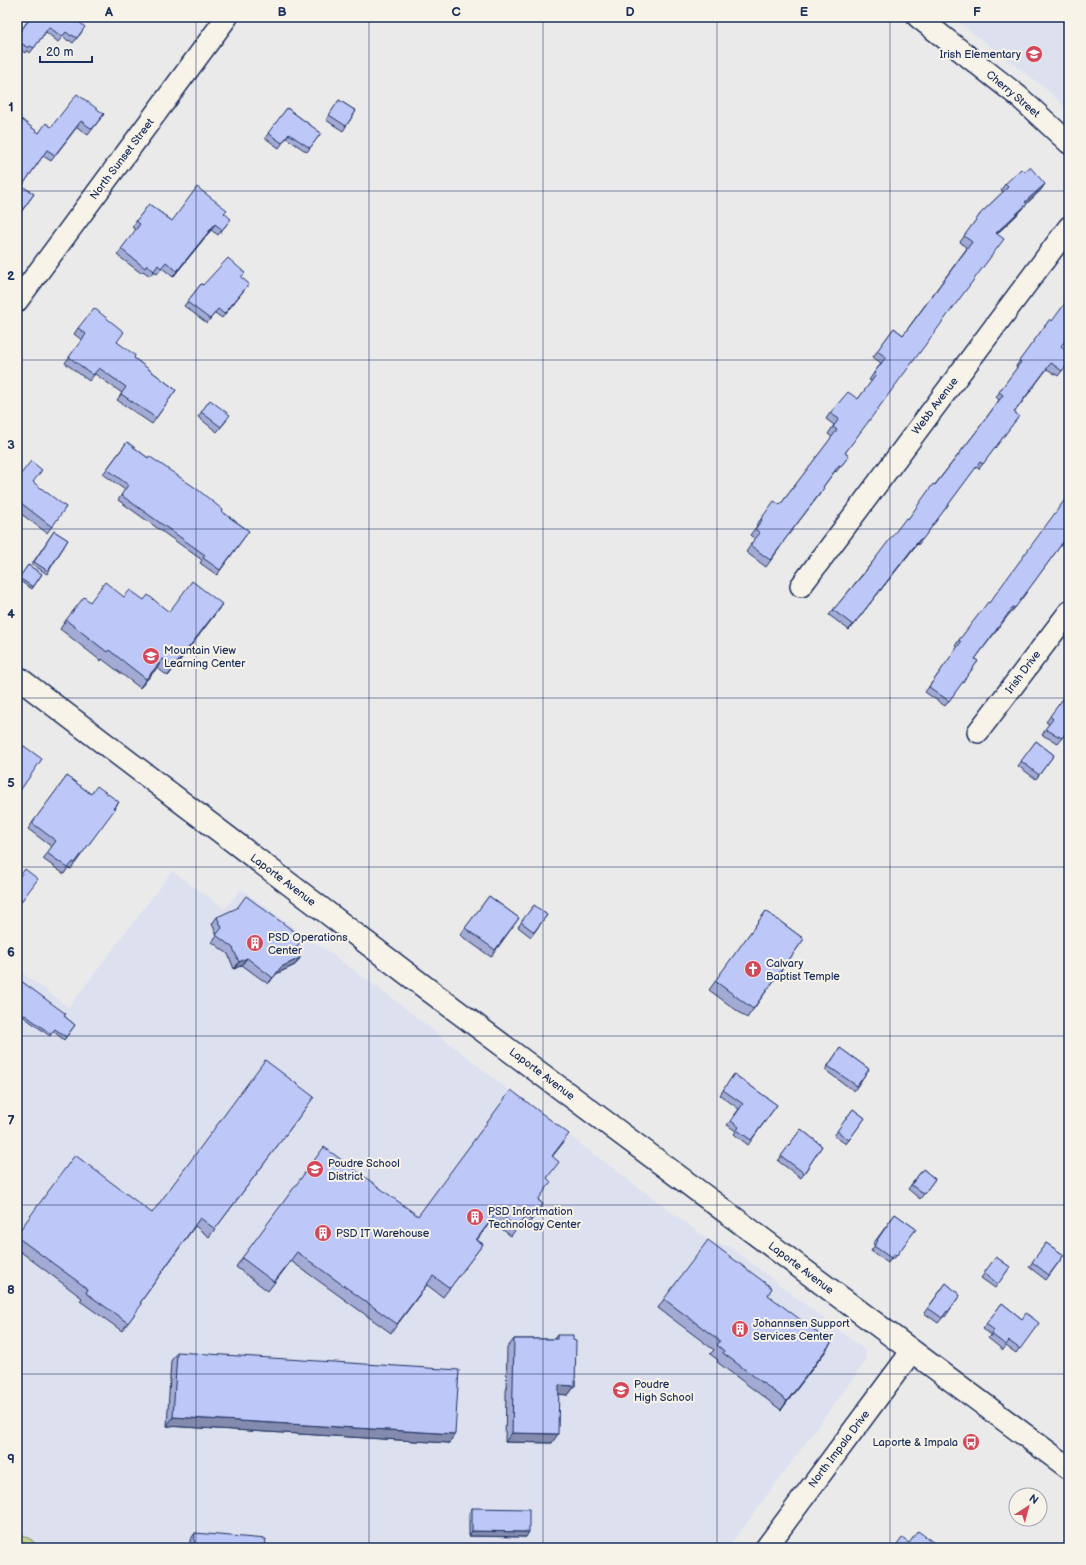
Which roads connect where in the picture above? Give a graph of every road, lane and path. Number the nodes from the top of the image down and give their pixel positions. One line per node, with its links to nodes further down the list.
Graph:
1 (227, 17): 5 (street, North Sunset Street)
2 (918, 17): 3 (street, Cherry Street)
3 (1069, 143)
4 (1069, 227): 6 (street, Webb Avenue)
5 (17, 300)
6 (801, 586)
7 (1069, 612): 9 (street, Irish Drive)
8 (17, 677): 10 (street, Laporte Avenue)
9 (978, 732)
10 (912, 1351): 11 (street, Laporte Avenue); 12 (street, North Impala Drive)
11 (1069, 1468)
12 (766, 1548)

